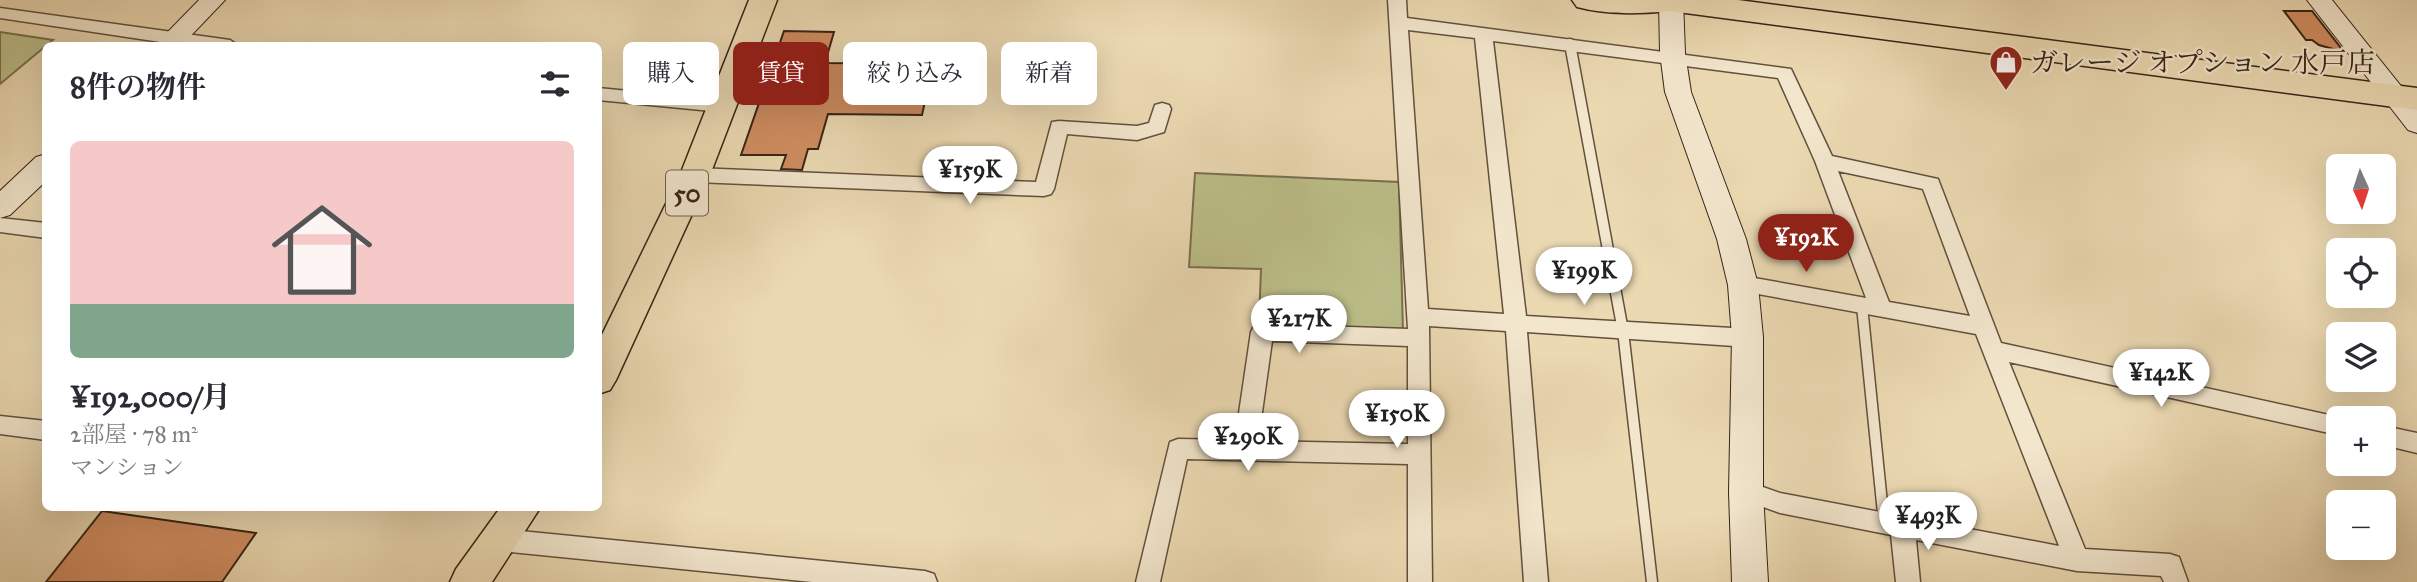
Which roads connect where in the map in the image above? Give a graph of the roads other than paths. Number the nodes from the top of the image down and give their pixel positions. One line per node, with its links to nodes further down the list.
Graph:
1 (213, 0): 13 (street)
2 (763, 0): 18 (main road, 50)
3 (1396, 0): 11 (street)
4 (1588, 0): 5 (highway)
5 (1668, 0): 15 (street); 16 (highway)
6 (1796, 0): 10 (highway)
7 (1859, 0): 10 (highway)
8 (2319, 0): 16 (street)
9 (0, 13): 13 (street)
10 (1931, 17): 16 (highway)
11 (1400, 23): 12 (street); 30 (street)
12 (1483, 32): 14 (street); 29 (street)
13 (170, 41)
14 (1570, 44): 15 (street); 32 (lane)
15 (1672, 58): 21 (street); 27 (street)
16 (2402, 88): 20 (street)
17 (602, 94): 18 (street)
18 (722, 106): 23 (main road, 50)
19 (1162, 109): 23 (street)
20 (2417, 124)
21 (1825, 161): 28 (street); 31 (street)
22 (42, 167): 24 (street)
23 (695, 175): 35 (main road, 50)
24 (0, 208)
25 (0, 225): 26 (street)
26 (42, 230)
27 (1743, 284): 28 (street); 33 (street)
28 (1871, 308): 31 (street); 45 (lane)
29 (1516, 323): 30 (street); 32 (street); 52 (street)
30 (1418, 327): 41 (street); 42 (street)
31 (1984, 327): 34 (street)
32 (1622, 331): 33 (street); 53 (lane)
33 (1749, 338): 43 (street)
34 (1993, 350): 36 (street); 47 (street)
35 (602, 372)
36 (2326, 423)
37 (0, 425): 38 (street)
38 (42, 430)
39 (2396, 439): 40 (street)
40 (2417, 443)
41 (1245, 451): 42 (street); 50 (street)
42 (1419, 454): 51 (street)
43 (1746, 491): 45 (street); 54 (street)
44 (520, 511): 46 (main road)
45 (1893, 524): 47 (street); 55 (street)
46 (500, 540): 48 (main road); 49 (street)
47 (2077, 560): 56 (street)
48 (470, 582)
49 (925, 582)
50 (1147, 582)
51 (1420, 582)
52 (1536, 582)
53 (1652, 582)
54 (1750, 582)
55 (1908, 582)
56 (2176, 582)

